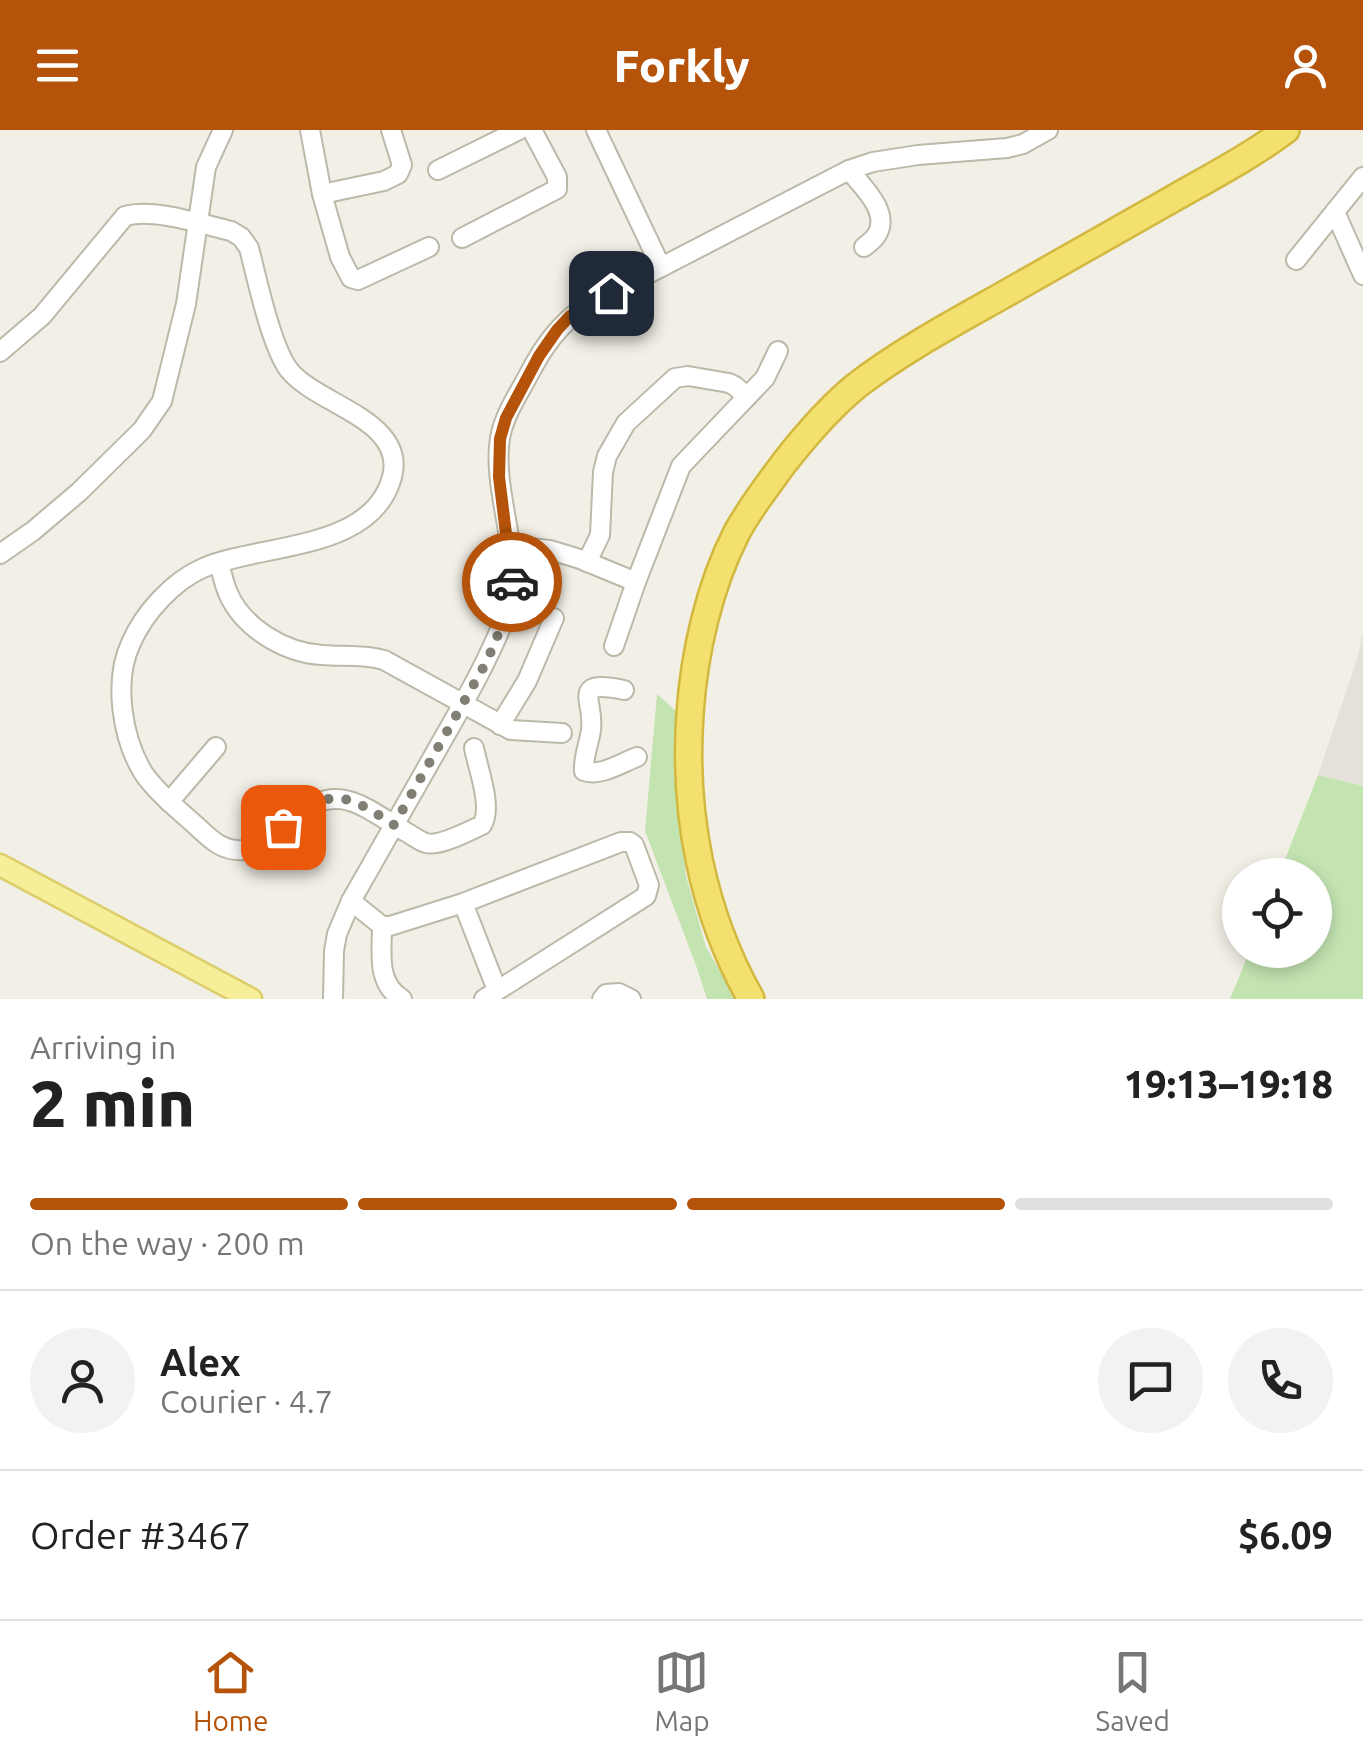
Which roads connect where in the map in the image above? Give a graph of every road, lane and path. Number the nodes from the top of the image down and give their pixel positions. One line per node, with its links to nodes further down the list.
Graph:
1 (224, 130): 13 (street)
2 (392, 130): 11 (street)
3 (596, 130): 18 (street)
4 (1048, 130): 9 (street)
5 (1286, 130): 49 (highway)
6 (315, 131): 11 (street)
7 (519, 131): 8 (street); 14 (street)
8 (438, 170)
9 (849, 170): 16 (street); 18 (street)
10 (1363, 177): 12 (street)
11 (322, 194): 15 (street)
12 (1335, 212): 17 (street); 19 (street)
13 (197, 224): 20 (street); 24 (street); 26 (street)
14 (462, 238)
15 (429, 247)
16 (864, 248)
17 (1296, 260)
18 (661, 266): 23 (street)
19 (1363, 274)
20 (0, 352)
21 (778, 352): 22 (street)
22 (747, 398): 25 (street); 27 (street)
23 (509, 546): 25 (street); 31 (street)
24 (0, 554)
25 (587, 562): 27 (street)
26 (218, 563): 31 (street); 37 (street)
27 (636, 582): 29 (street)
28 (554, 618): 33 (street)
29 (614, 646)
30 (624, 690): 32 (street)
31 (463, 705): 33 (street); 38 (street)
32 (591, 716): 33 (street); 36 (street)
33 (500, 725)
34 (216, 747): 37 (street)
35 (474, 748): 38 (street)
36 (637, 757)
37 (169, 802): 38 (street)
38 (394, 825): 40 (street)
39 (0, 865): 44 (main road)
40 (351, 901): 42 (street); 45 (street)
41 (463, 903): 42 (street); 43 (street); 43 (street)
42 (382, 926): 46 (street)
43 (491, 994)
44 (250, 999)
45 (333, 999)
46 (402, 999)
47 (602, 999): 48 (street)
48 (631, 999)
49 (751, 999)

